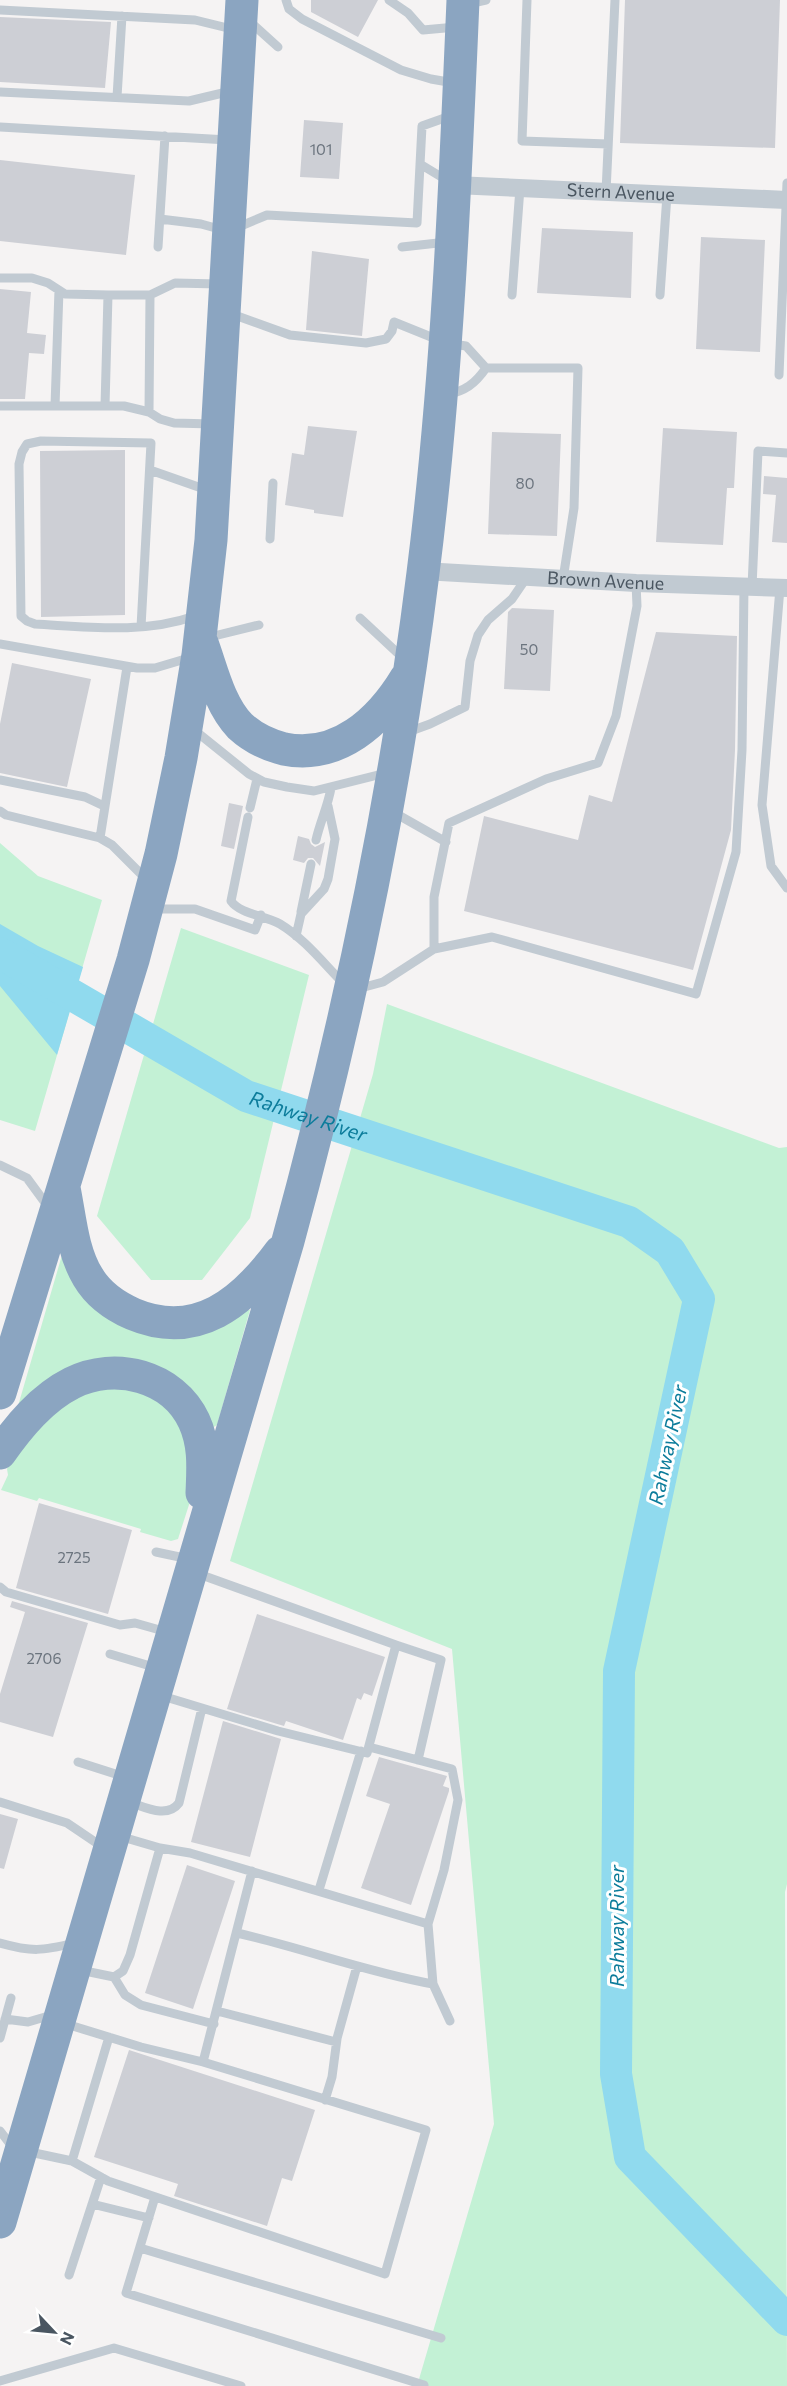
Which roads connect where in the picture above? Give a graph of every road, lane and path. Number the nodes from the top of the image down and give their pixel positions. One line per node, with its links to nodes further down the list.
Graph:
1 (286, 0): 13 (lane)
2 (389, 0): 5 (lane)
3 (527, 0): 17 (lane)
4 (615, 0): 17 (lane)
5 (468, 8): 13 (highway)
6 (0, 10): 8 (lane)
7 (241, 15): 8 (lane); 9 (lane); 10 (highway)
8 (122, 16): 12 (lane)
9 (278, 47)
10 (237, 90): 12 (lane); 16 (highway)
11 (0, 92): 12 (lane)
12 (117, 97)
13 (459, 98): 18 (lane); 20 (highway)
14 (0, 127): 15 (lane)
15 (165, 136): 16 (lane); 25 (lane)
16 (234, 140): 26 (highway)
17 (608, 144): 22 (lane)
18 (420, 164): 20 (lane); 26 (lane)
19 (787, 183): 24 (lane)
20 (455, 185): 21 (street, Stern Avenue); 27 (highway)
21 (520, 188): 22 (street, Stern Avenue); 34 (lane)
22 (606, 192): 23 (street, Stern Avenue)
23 (667, 195): 24 (street, Stern Avenue); 35 (lane)
24 (787, 200): 39 (lane)
25 (160, 219): 26 (lane); 28 (lane)
26 (228, 231): 36 (highway)
27 (452, 242): 29 (lane); 37 (highway)
28 (158, 247)
29 (402, 247)
30 (0, 278): 31 (lane)
31 (59, 290): 32 (lane); 42 (lane)
32 (108, 295): 33 (lane); 43 (lane)
33 (150, 295): 36 (lane); 44 (lane)
34 (512, 295)
35 (660, 295)
36 (225, 298): 37 (lane); 45 (highway)
37 (446, 343): 38 (lane); 40 (highway)
38 (486, 368): 40 (lane); 53 (lane)
39 (779, 375)
40 (441, 397): 51 (highway)
41 (0, 406): 42 (lane)
42 (55, 406): 43 (lane)
43 (105, 406): 44 (lane)
44 (149, 412): 45 (lane)
45 (218, 425): 49 (highway)
46 (787, 453): 55 (lane)
47 (150, 470): 49 (lane); 59 (lane); 59 (lane)
48 (273, 483): 50 (lane)
49 (214, 494): 60 (highway)
50 (270, 539)
51 (423, 571): 52 (street, Brown Avenue); 63 (highway)
52 (527, 577): 53 (street, Brown Avenue); 65 (lane)
53 (563, 579): 54 (street, Brown Avenue)
54 (636, 583): 55 (street, Brown Avenue); 76 (lane)
55 (748, 586): 56 (street, Brown Avenue); 83 (lane)
56 (784, 588): 78 (lane)
57 (360, 618): 63 (lane)
58 (259, 625): 60 (lane)
59 (141, 627): 60 (lane)
60 (200, 636): 62 (lane); 63 (highway); 64 (highway)
61 (0, 644): 62 (lane)
62 (127, 667): 70 (lane)
63 (410, 668): 65 (highway)
64 (187, 724): 67 (lane); 79 (highway)
65 (400, 735): 66 (highway)
66 (394, 771): 69 (lane); 72 (highway)
67 (257, 779): 69 (lane); 81 (lane)
68 (0, 780): 70 (lane)
69 (331, 788): 71 (lane)
70 (104, 806): 74 (lane)
71 (328, 806): 75 (lane); 80 (lane)
72 (388, 809): 76 (lane); 84 (highway)
73 (0, 811): 74 (lane)
74 (100, 838): 79 (lane)
75 (316, 840)
76 (446, 842): 83 (lane)
77 (311, 864): 80 (lane)
78 (787, 888)
79 (150, 898): 81 (lane); 86 (highway)
80 (301, 914): 82 (lane)
81 (261, 915): 82 (lane)
82 (296, 936): 84 (lane)
83 (434, 949): 84 (lane)
84 (350, 990): 88 (highway)
85 (0, 1165): 87 (lane)
86 (63, 1184): 87 (highway); 88 (highway)
87 (54, 1215): 89 (highway)
88 (288, 1241): 93 (highway)
89 (5, 1365): 90 (highway)
90 (0, 1393)
91 (0, 1453): 93 (highway)
92 (156, 1552): 93 (lane)
93 (195, 1556): 95 (highway); 96 (lane)
94 (0, 1587): 95 (lane)
95 (172, 1633): 98 (highway)
96 (396, 1645): 100 (lane); 101 (lane)
97 (111, 1654): 98 (lane)
98 (159, 1682): 99 (lane); 103 (highway)
99 (202, 1708): 100 (lane); 103 (lane)
100 (365, 1749): 101 (lane); 108 (lane)
101 (418, 1760): 109 (lane)
102 (78, 1762): 103 (lane)
103 (127, 1789): 105 (highway)
104 (0, 1802): 105 (lane)
105 (111, 1843): 106 (lane); 112 (highway)
106 (160, 1848): 107 (lane); 114 (lane)
107 (252, 1871): 108 (lane); 110 (lane)
108 (319, 1890): 109 (lane)
109 (428, 1924): 115 (lane)
110 (237, 1933): 113 (lane); 117 (lane)
111 (0, 1943): 112 (lane)
112 (78, 1955): 114 (lane); 118 (highway)
113 (357, 1966): 115 (lane); 124 (lane)
114 (114, 1977): 121 (lane)
115 (434, 1984): 120 (lane)
116 (11, 1998): 119 (lane)
117 (217, 2011): 121 (lane); 124 (lane)
118 (60, 2017): 119 (lane); 122 (lane); 127 (highway)
119 (5, 2019): 123 (lane)
120 (450, 2021)
121 (214, 2024): 125 (lane)
122 (109, 2037): 125 (lane); 128 (lane)
123 (0, 2038)
124 (337, 2039): 126 (lane)
125 (203, 2062): 126 (lane)
126 (325, 2100): 130 (lane)
127 (10, 2161): 128 (lane); 133 (highway)
128 (72, 2161): 129 (lane)
129 (101, 2177): 130 (lane); 131 (lane)
130 (155, 2197): 132 (lane)
131 (92, 2204): 132 (lane); 135 (lane)
132 (149, 2218): 134 (lane)
133 (0, 2222)
134 (140, 2248): 136 (lane); 138 (lane)
135 (69, 2275)
136 (441, 2338)
137 (0, 2381): 139 (lane)
138 (424, 2385)
139 (241, 2386)

